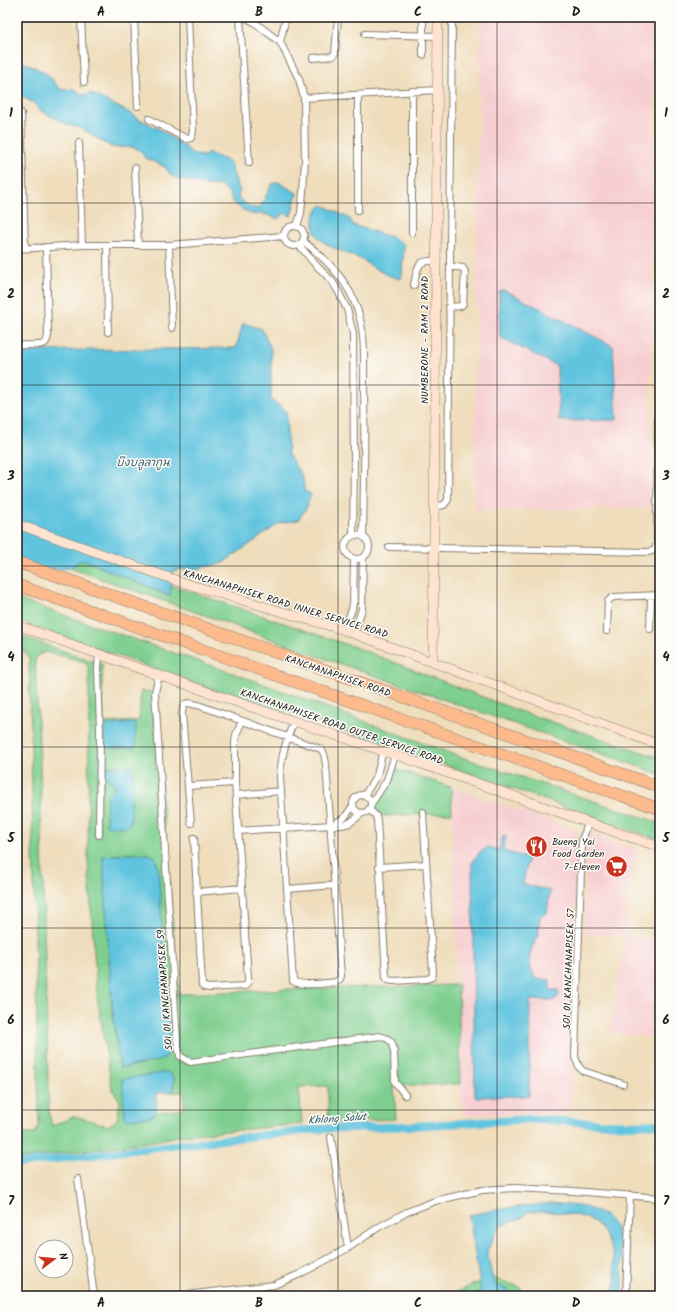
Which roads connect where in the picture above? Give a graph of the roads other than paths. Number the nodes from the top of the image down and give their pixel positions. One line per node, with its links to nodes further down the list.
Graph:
1 (81, 17): 19 (street)
2 (134, 17): 24 (street)
3 (188, 17): 26 (street)
4 (240, 17): 30 (street)
5 (245, 17): 14 (street)
6 (286, 17): 14 (street)
7 (338, 17): 18 (street)
8 (423, 17): 12 (street)
9 (438, 17): 13 (main road, NUMBERONE - RAM 2 ROAD)
10 (452, 17): 17 (street)
11 (365, 34): 12 (street)
12 (423, 36): 13 (street); 15 (street)
13 (438, 36): 16 (main road, NUMBERONE - RAM 2 ROAD)
14 (280, 42): 23 (street)
15 (423, 55)
16 (438, 57): 17 (street); 20 (main road, NUMBERONE - RAM 2 ROAD)
17 (451, 57): 29 (street)
18 (313, 58)
19 (84, 82)
20 (437, 90): 21 (street); 28 (main road, NUMBERONE - RAM 2 ROAD)
21 (412, 91): 22 (street); 34 (street)
22 (358, 94): 23 (street); 32 (street)
23 (304, 98): 33 (street)
24 (138, 106)
25 (21, 114): 42 (street)
26 (149, 119)
27 (79, 143): 40 (street)
28 (437, 160): 29 (street); 44 (main road, NUMBERONE - RAM 2 ROAD)
29 (451, 160): 45 (street)
30 (249, 163)
31 (135, 168): 38 (street)
32 (358, 210)
33 (297, 226): 35 (street); 36 (street)
34 (412, 233)
35 (284, 236): 36 (street); 39 (street)
36 (301, 243): 57 (street); 58 (street)
37 (107, 245): 38 (street); 40 (street); 50 (street)
38 (138, 245): 39 (street)
39 (169, 245): 49 (street)
40 (82, 246): 41 (street)
41 (46, 247): 42 (street); 51 (street)
42 (25, 248): 43 (street)
43 (17, 249)
44 (436, 260): 46 (street); 48 (main road, NUMBERONE - RAM 2 ROAD)
45 (450, 266): 47 (street); 47 (street)
46 (414, 285)
47 (449, 311): 48 (street); 52 (street)
48 (436, 314): 53 (main road, NUMBERONE - RAM 2 ROAD)
49 (172, 328)
50 (108, 332)
51 (17, 345)
52 (449, 407): 53 (street); 55 (street)
53 (435, 408): 55 (main road, NUMBERONE - RAM 2 ROAD)
54 (660, 408): 60 (street)
55 (434, 507): 60 (main road, NUMBERONE - RAM 2 ROAD)
56 (17, 524): 69 (main road, KANCHANAPHISEK ROAD INNER SERVICE ROAD)
57 (353, 535): 58 (street); 62 (street)
58 (362, 536): 61 (street)
59 (388, 547): 60 (street)
60 (434, 547): 73 (main road, NUMBERONE - RAM 2 ROAD)
61 (362, 558): 62 (street); 71 (street)
62 (354, 559): 69 (street)
63 (17, 562): 83 (highway, KANCHANAPHISEK ROAD)
64 (17, 585): 89 (highway, KANCHANAPHISEK ROAD)
65 (660, 595): 66 (street)
66 (651, 596): 68 (street); 70 (street)
67 (17, 625): 72 (main road, KANCHANAPHISEK ROAD OUTER SERVICE ROAD)
68 (650, 629)
69 (344, 630): 71 (main road, KANCHANAPHISEK ROAD INNER SERVICE ROAD)
70 (606, 631)
71 (354, 633): 73 (main road, KANCHANAPHISEK ROAD INNER SERVICE ROAD)
72 (99, 654): 74 (main road, KANCHANAPHISEK ROAD OUTER SERVICE ROAD); 97 (street)
73 (433, 663): 78 (main road, KANCHANAPHISEK ROAD INNER SERVICE ROAD)
74 (159, 674): 76 (main road, KANCHANAPHISEK ROAD OUTER SERVICE ROAD); 107 (street, SOI 01 KANCHANAPISEK 59)
75 (242, 721): 77 (street); 81 (street); 82 (street)
76 (294, 721): 77 (street); 79 (main road, KANCHANAPHISEK ROAD OUTER SERVICE ROAD)
77 (288, 738): 84 (street); 94 (street)
78 (660, 744)
79 (383, 751): 80 (main road, KANCHANAPHISEK ROAD OUTER SERVICE ROAD); 86 (street)
80 (395, 755): 88 (street); 93 (main road, KANCHANAPHISEK ROAD OUTER SERVICE ROAD)
81 (235, 783): 82 (street); 85 (street)
82 (188, 786): 92 (street)
83 (660, 787)
84 (281, 792): 85 (street); 95 (street)
85 (236, 795): 96 (street)
86 (364, 796): 87 (street); 88 (street)
87 (354, 806): 91 (street); 94 (street)
88 (370, 807): 91 (street); 101 (street)
89 (660, 809)
90 (424, 812): 100 (street)
91 (362, 813): 94 (street)
92 (191, 823)
93 (588, 824): 99 (main road, KANCHANAPHISEK ROAD OUTER SERVICE ROAD); 106 (street, SOI 01 KANCHANAPISEK 57)
94 (331, 825): 95 (street); 102 (street)
95 (283, 828): 96 (street); 104 (street)
96 (238, 831): 103 (street)
97 (99, 835)
98 (194, 838): 105 (street)
99 (660, 847)
100 (426, 864): 101 (street); 101 (street)
101 (379, 867)
102 (335, 885): 104 (street); 104 (street)
103 (242, 888): 105 (street); 105 (street)
104 (287, 889)
105 (196, 892)
106 (623, 1084)
107 (405, 1095)
108 (331, 1137): 112 (street)
109 (78, 1179): 113 (street)
110 (630, 1195): 111 (street); 112 (street); 115 (street)
111 (660, 1198)
112 (348, 1248): 114 (street)
113 (94, 1296)
114 (176, 1296)
115 (626, 1296)

